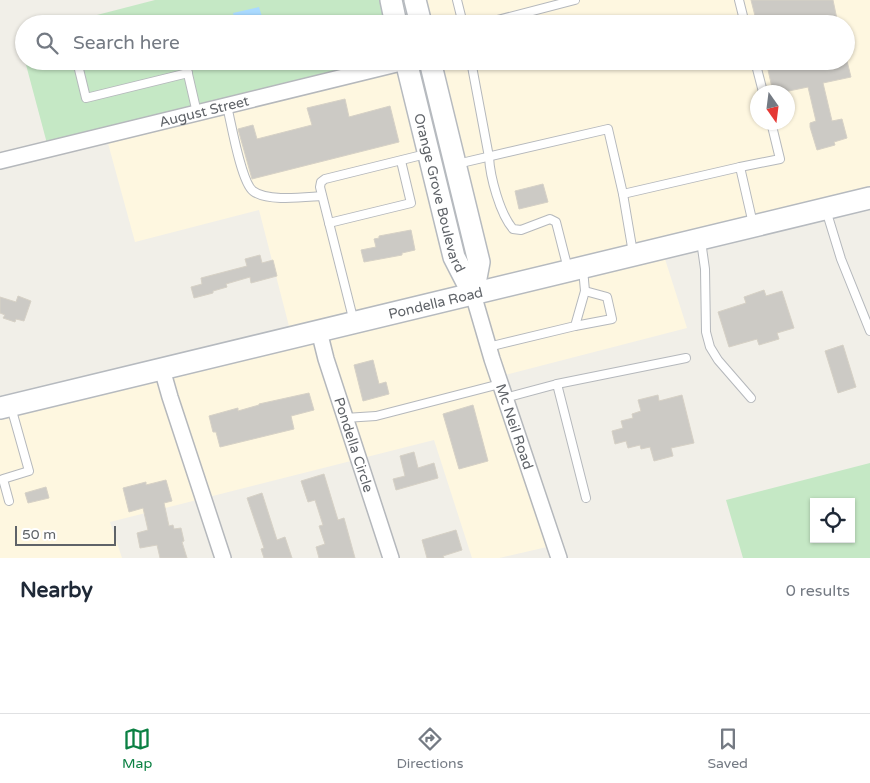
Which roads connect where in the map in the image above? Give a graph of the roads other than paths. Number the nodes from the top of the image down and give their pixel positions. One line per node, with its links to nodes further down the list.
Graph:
1 (391, 0): 6 (main road)
2 (415, 0): 7 (main road)
3 (456, 0): 8 (lane)
4 (575, 0): 9 (lane)
5 (739, 0): 10 (lane)
6 (394, 15)
7 (419, 15)
8 (460, 15)
9 (517, 15)
10 (743, 15)
11 (79, 70): 18 (lane)
12 (187, 70): 18 (lane)
13 (371, 70): 20 (street, August Street)
14 (409, 70): 23 (main road, Orange Grove Boulevard)
15 (432, 70): 24 (main road, Orange Grove Boulevard)
16 (472, 70): 25 (lane)
17 (757, 70): 19 (lane)
18 (188, 73): 21 (lane)
19 (761, 85)
20 (227, 106): 21 (street, August Street); 30 (lane)
21 (198, 113): 26 (street, August Street)
22 (773, 130): 28 (lane)
23 (428, 154): 24 (street); 27 (lane); 39 (main road, Orange Grove Boulevard)
24 (453, 156): 25 (lane); 39 (main road, Orange Grove Boulevard)
25 (489, 157): 29 (lane); 37 (lane)
26 (0, 161)
27 (401, 161): 30 (lane); 33 (lane)
28 (740, 167): 29 (lane); 34 (lane)
29 (623, 194): 36 (lane)
30 (322, 196): 33 (lane)
31 (870, 198): 32 (main road, Pondella Road)
32 (825, 208): 34 (main road, Pondella Road); 43 (lane)
33 (329, 223): 40 (lane)
34 (753, 226): 35 (main road, Pondella Road)
35 (700, 239): 36 (main road, Pondella Road); 49 (lane)
36 (633, 255): 37 (main road, Pondella Road)
37 (576, 269): 38 (lane); 39 (main road, Pondella Road)
38 (585, 291): 41 (lane); 41 (lane)
39 (473, 294): 40 (main road, Pondella Road); 44 (street, Mc Neil Road)
40 (354, 322): 42 (main road, Pondella Road)
41 (575, 326): 44 (lane)
42 (319, 331): 46 (main road, Pondella Road); 51 (street, Pondella Circle)
43 (870, 332)
44 (488, 347): 48 (street, Mc Neil Road)
45 (686, 358): 47 (lane)
46 (162, 369): 50 (main road, Pondella Road); 54 (street)
47 (557, 384): 48 (lane); 52 (lane)
48 (503, 391): 51 (lane); 56 (street, Mc Neil Road)
49 (751, 398)
50 (5, 407): 53 (lane)
51 (345, 418): 55 (street, Pondella Circle)
52 (586, 498)
53 (9, 501)
54 (223, 558)
55 (391, 558)
56 (559, 558)

